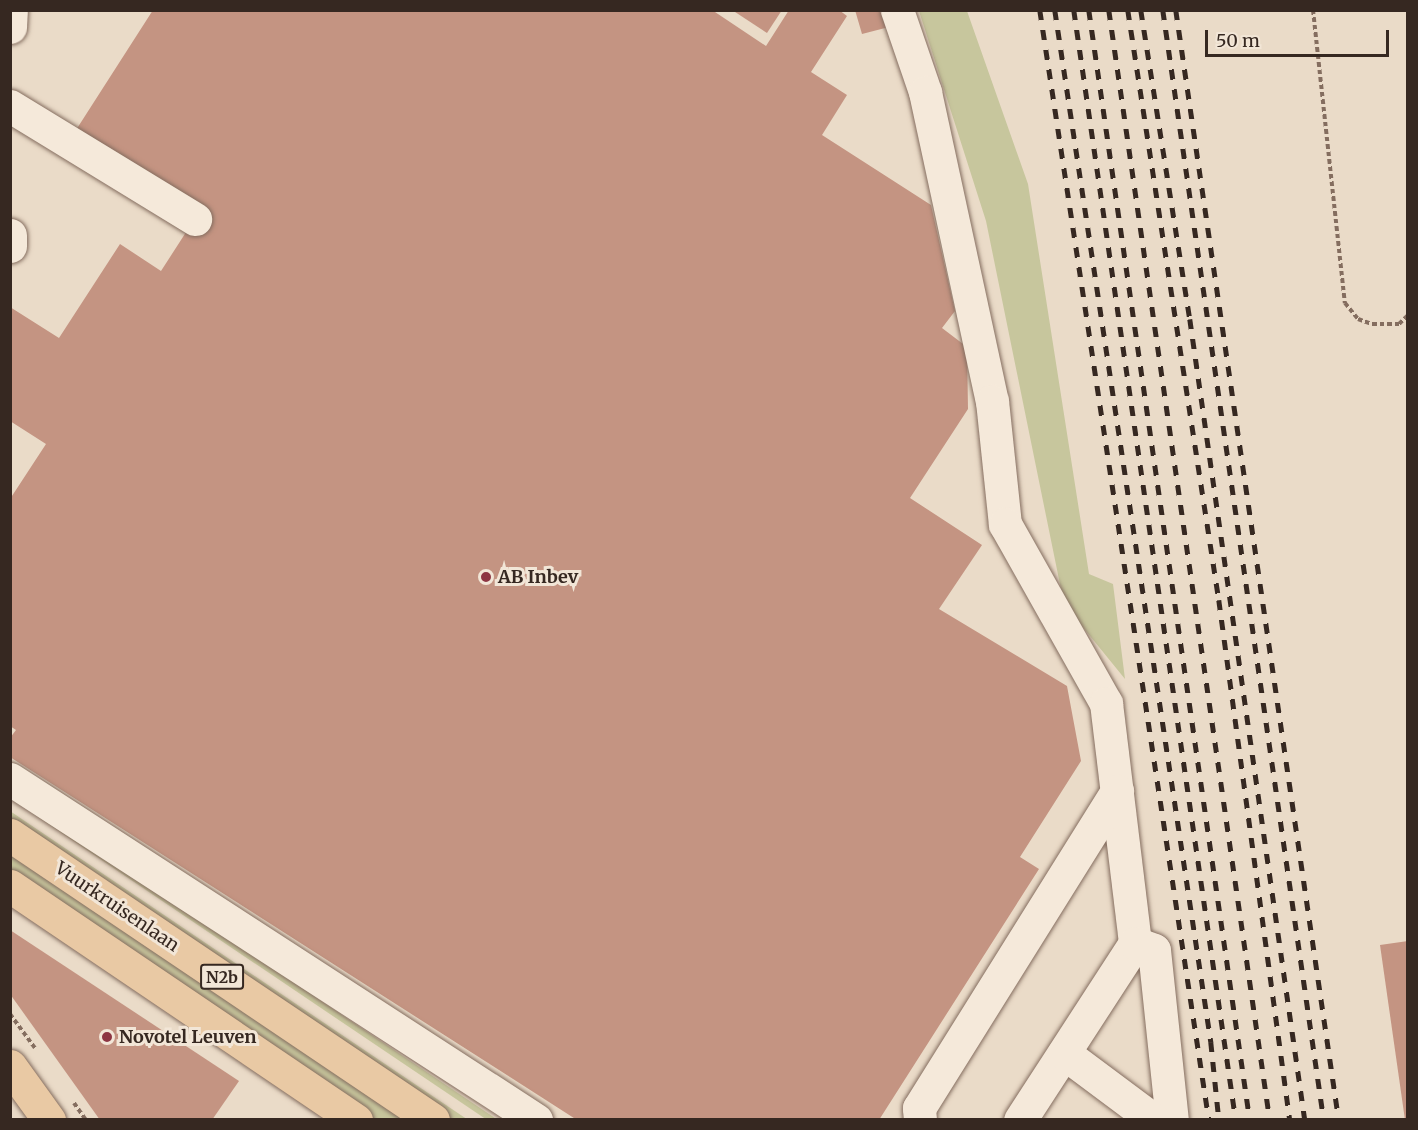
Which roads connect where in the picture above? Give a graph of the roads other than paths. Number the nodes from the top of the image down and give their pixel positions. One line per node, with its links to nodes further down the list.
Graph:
1 (12, 10): 3 (lane)
2 (897, 10): 9 (lane)
3 (10, 27)
4 (10, 106): 5 (lane)
5 (195, 219)
6 (10, 235): 7 (lane)
7 (10, 246)
8 (10, 779): 18 (lane)
9 (1109, 804): 12 (lane); 19 (lane)
10 (10, 835): 17 (main road, Vuurkruisenlaan / N2b)
11 (10, 886): 16 (main road, N2b)
12 (1135, 944): 13 (lane); 22 (lane)
13 (1064, 1053): 20 (lane); 21 (lane)
14 (10, 1066): 15 (main road)
15 (49, 1119)
16 (357, 1119)
17 (433, 1119)
18 (536, 1119)
19 (920, 1119)
20 (1020, 1119)
21 (1154, 1119)
22 (1172, 1119)

